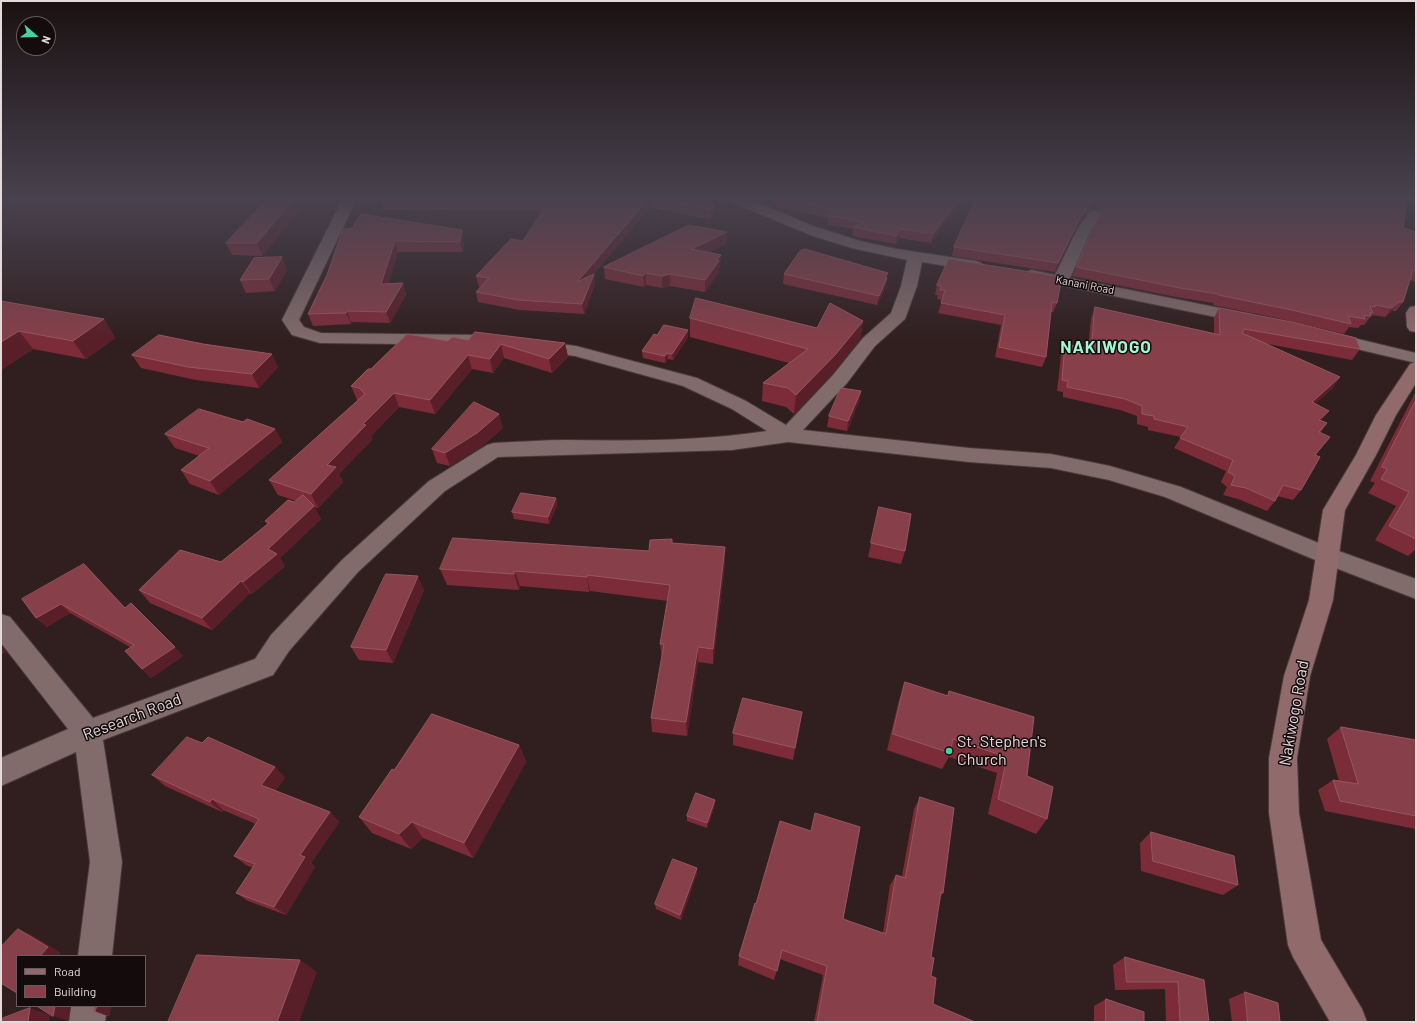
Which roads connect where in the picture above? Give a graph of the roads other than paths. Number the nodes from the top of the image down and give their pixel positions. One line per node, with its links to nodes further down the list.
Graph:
1 (327, 246): 12 (street)
2 (870, 246): 4 (street)
3 (1077, 246): 7 (street)
4 (915, 257): 5 (street); 12 (street)
5 (992, 269)
6 (1015, 272): 7 (street, Kanani Road)
7 (1061, 280): 8 (street, Kanani Road)
8 (1263, 322)
9 (1316, 334): 10 (street)
10 (1416, 358)
11 (1416, 368): 13 (street, Nakiwogo Road)
12 (788, 436): 13 (street); 16 (street, Research Road)
13 (1328, 556): 14 (street); 21 (street, Nakiwogo Road)
14 (1416, 589)
15 (1, 624): 16 (street)
16 (88, 733): 17 (street, Research Road); 18 (street)
17 (1, 772)
18 (95, 955)
19 (89, 1007): 20 (street)
20 (87, 1022)
21 (1349, 1022)

